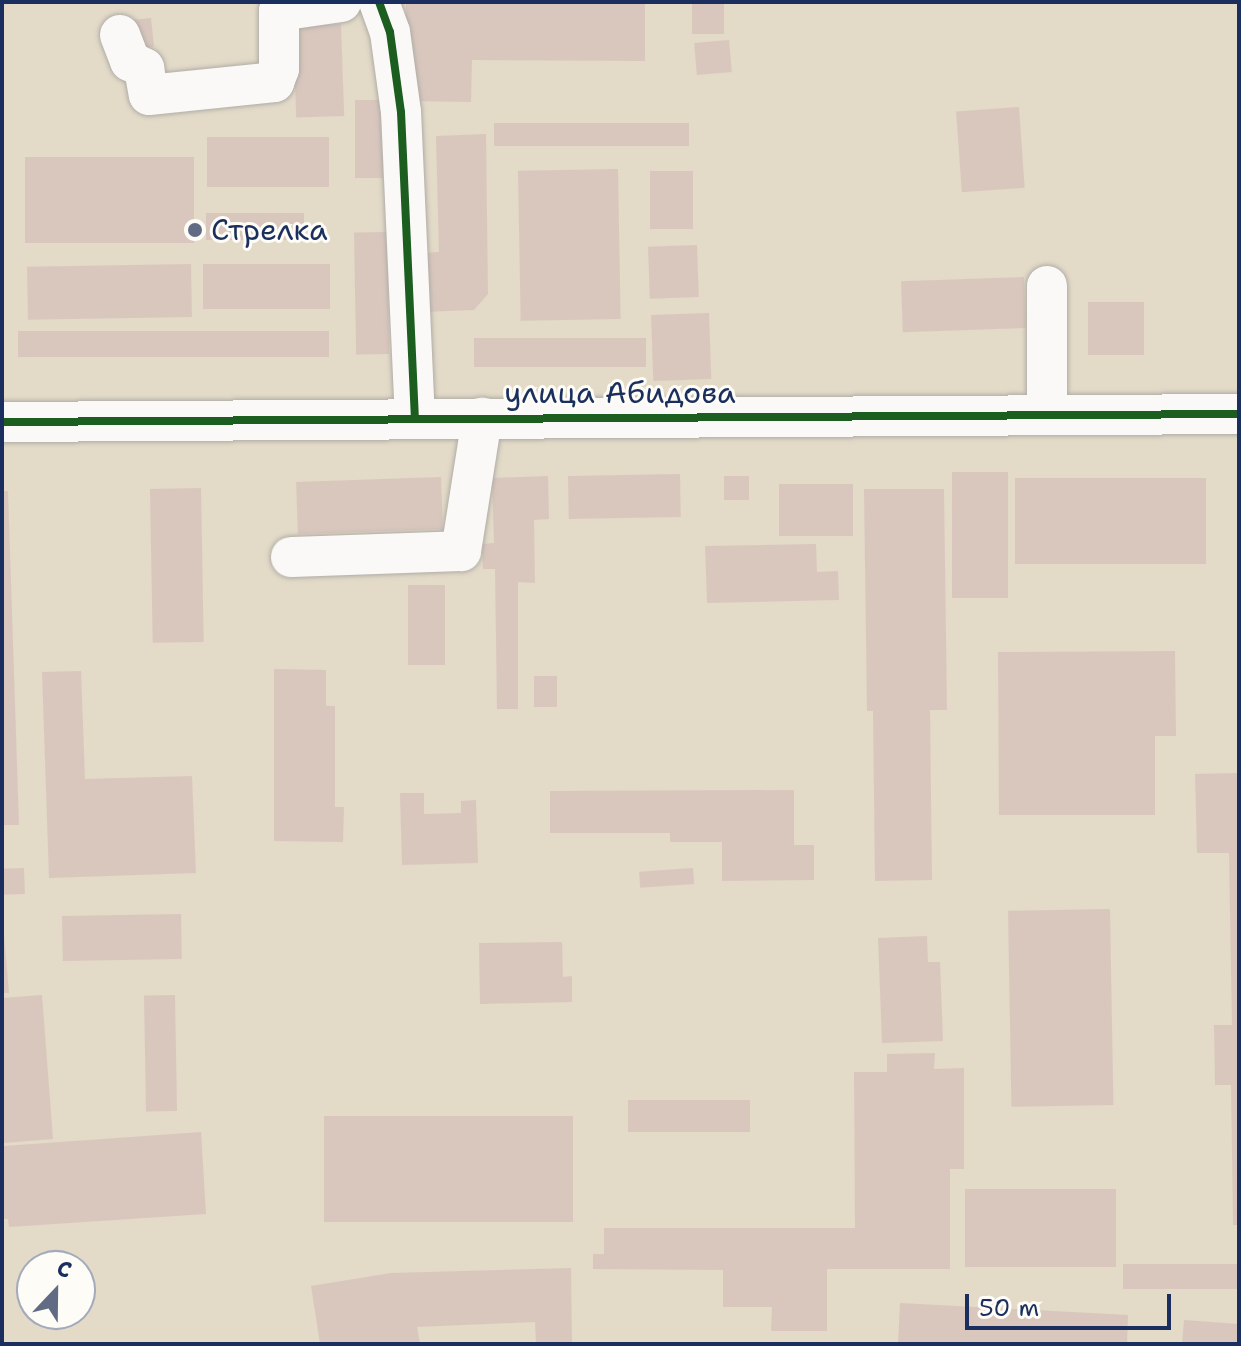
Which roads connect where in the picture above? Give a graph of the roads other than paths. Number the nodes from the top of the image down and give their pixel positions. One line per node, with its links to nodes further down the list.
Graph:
1 (341, 2): 3 (street)
2 (379, 2): 7 (street)
3 (120, 35)
4 (1047, 286): 6 (street)
5 (1239, 414): 6 (street, улица Абидова)
6 (1047, 415): 8 (street, улица Абидова)
7 (415, 418): 8 (street, улица Абидова); 9 (street, улица Абидова)
8 (482, 418): 10 (street)
9 (2, 422)
10 (291, 557)

